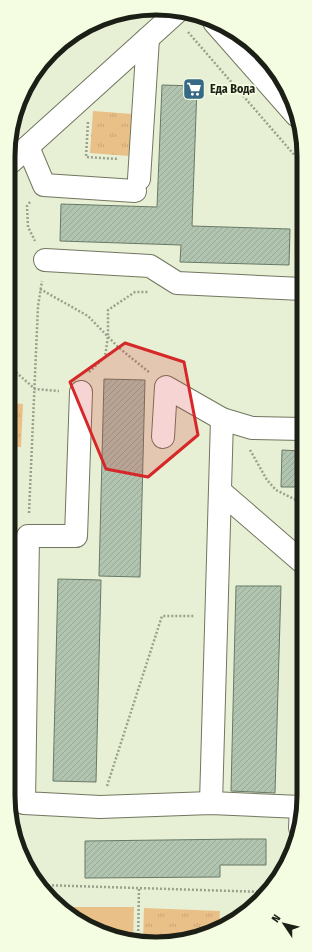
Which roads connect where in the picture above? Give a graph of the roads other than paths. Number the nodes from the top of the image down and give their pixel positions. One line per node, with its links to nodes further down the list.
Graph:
1 (173, 16): 3 (lane)
2 (223, 33): 4 (lane)
3 (148, 38): 5 (lane); 5 (lane)
4 (287, 105)
5 (28, 146): 6 (lane)
6 (15, 158)
7 (45, 260): 8 (lane)
8 (297, 289)
9 (81, 392): 15 (lane)
10 (228, 421): 11 (lane); 12 (lane); 13 (lane)
11 (297, 429)
12 (163, 437)
13 (220, 491): 14 (lane); 16 (lane)
14 (297, 558)
15 (17, 803): 16 (lane)
16 (211, 803): 17 (lane)
17 (297, 807)

